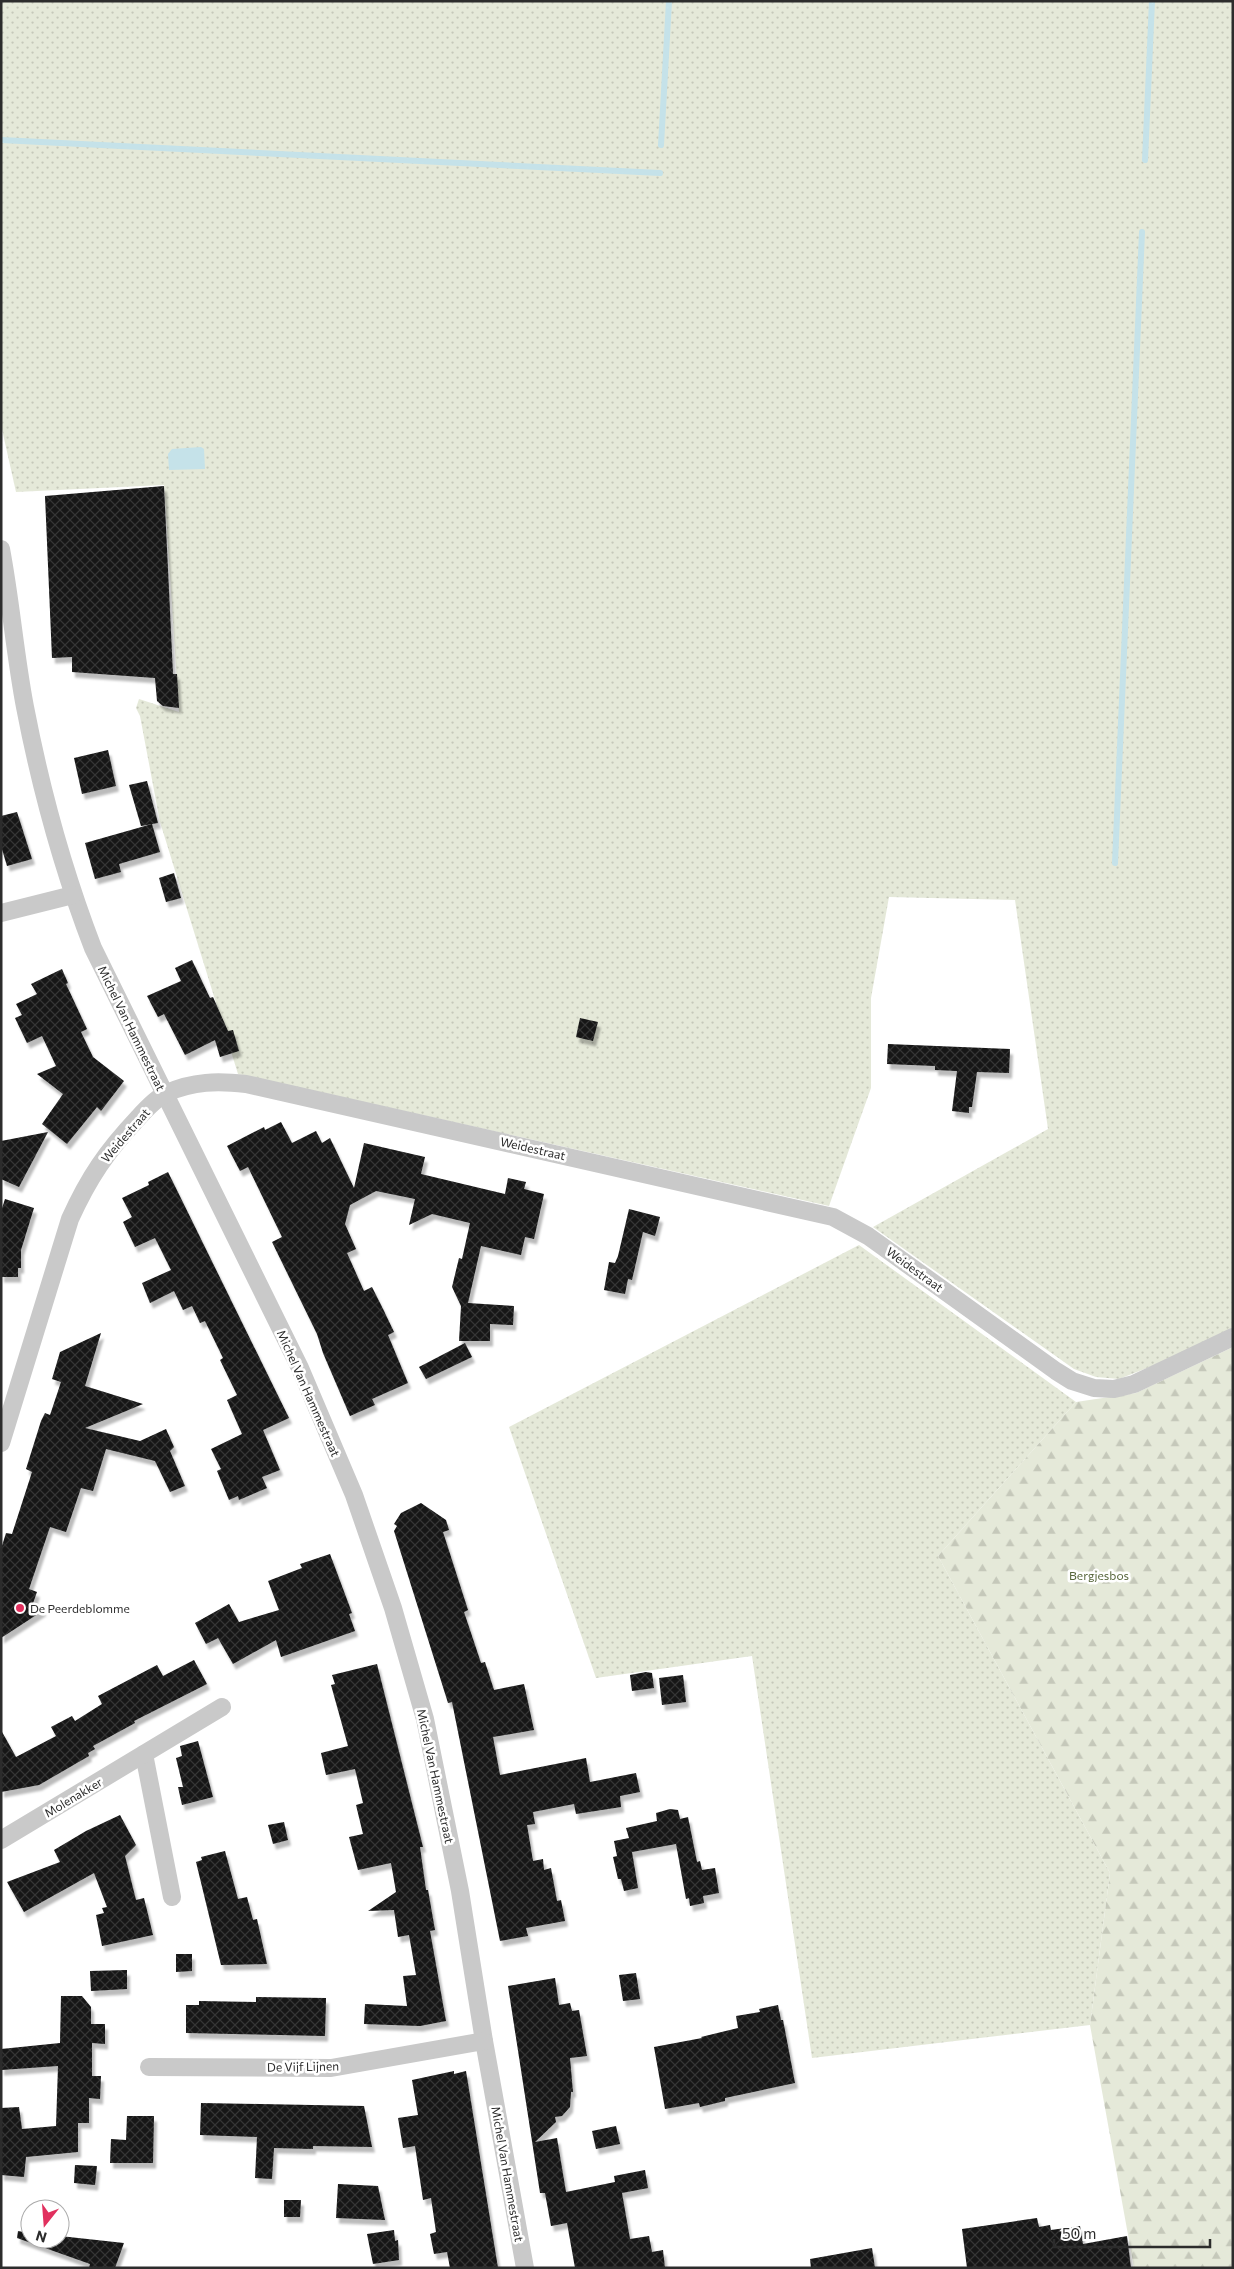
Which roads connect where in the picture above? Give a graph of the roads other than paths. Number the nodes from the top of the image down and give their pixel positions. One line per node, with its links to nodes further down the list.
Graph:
1 (1, 549): 2 (street, Michel Van Hammestraat)
2 (4, 574): 3 (street, Michel Van Hammestraat)
3 (73, 895): 4 (street); 5 (street, Michel Van Hammestraat)
4 (1, 913)
5 (164, 1094): 6 (street, Weidestraat); 7 (street, Weidestraat); 12 (street, Michel Van Hammestraat)
6 (1233, 1337)
7 (1, 1443)
8 (222, 1707): 9 (street, Molenakker)
9 (144, 1754): 10 (street, Molenakker); 11 (street)
10 (1, 1840)
11 (172, 1897)
12 (484, 2041): 13 (street, De Vijf Lijnen); 14 (street, Michel Van Hammestraat)
13 (149, 2067)
14 (525, 2268)

